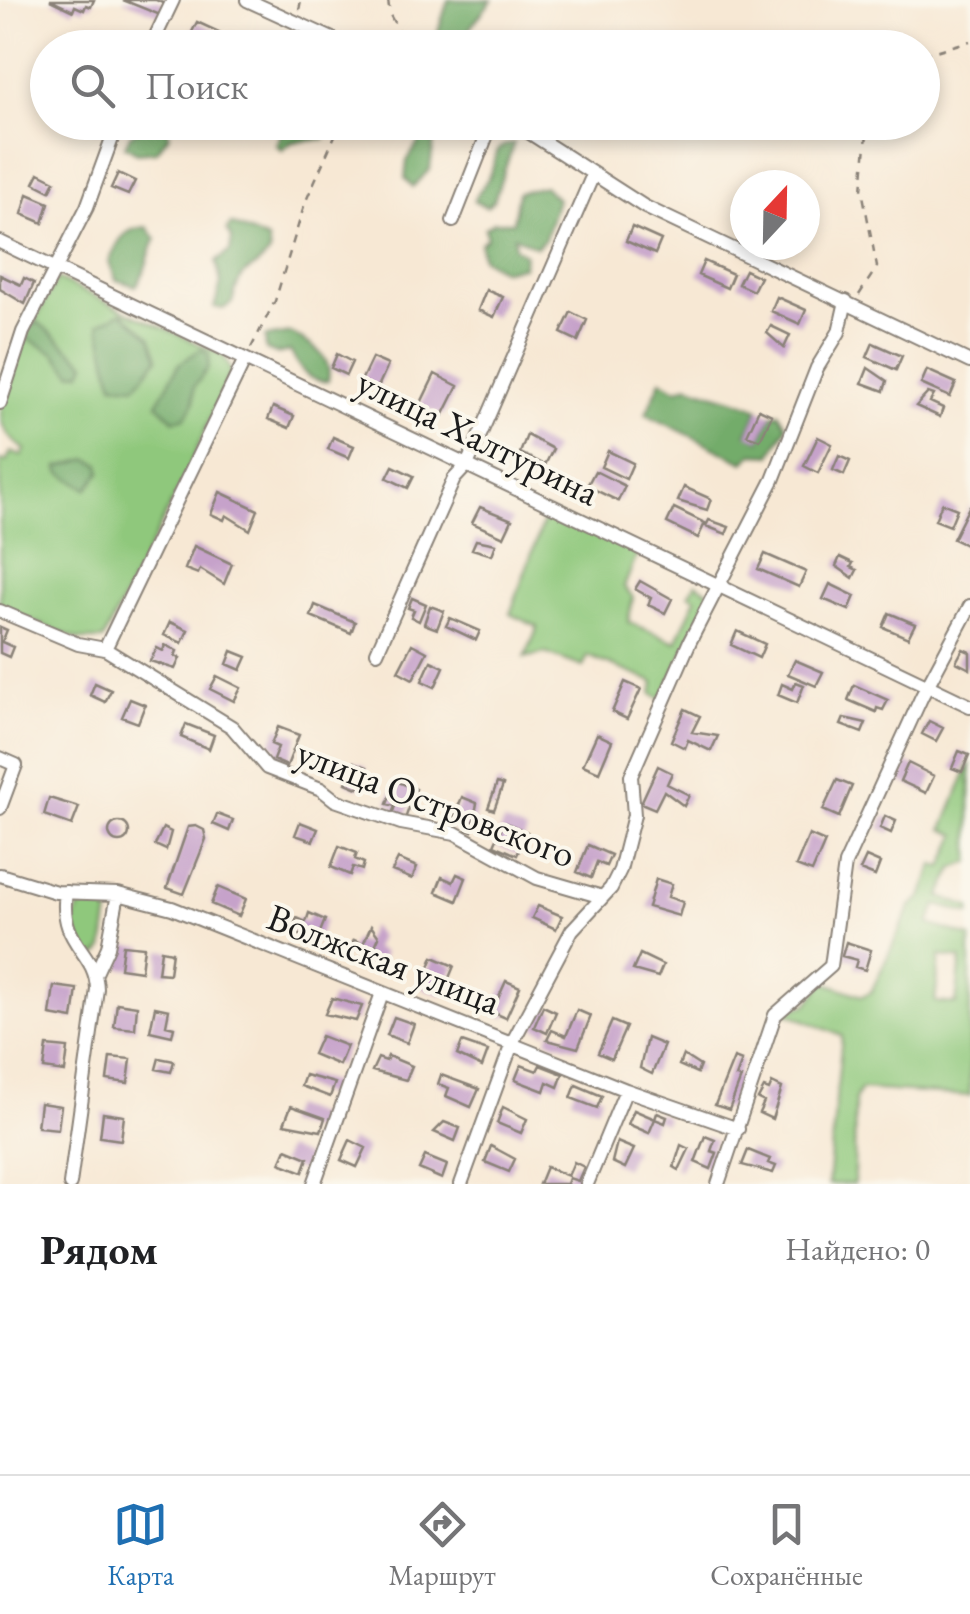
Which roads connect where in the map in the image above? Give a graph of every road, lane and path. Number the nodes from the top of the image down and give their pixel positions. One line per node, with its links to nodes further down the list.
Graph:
1 (173, 0): 4 (street)
2 (247, 0): 5 (street)
3 (388, 0): 6 (path)
4 (159, 30)
5 (313, 30)
6 (398, 30)
7 (970, 42): 8 (path)
8 (940, 50)
9 (111, 140): 17 (street)
10 (333, 140): 19 (path)
11 (485, 140): 15 (street)
12 (540, 140): 14 (street)
13 (866, 140): 18 (path)
14 (592, 176): 18 (street); 22 (street)
15 (453, 221)
16 (0, 242): 17 (street, улица Халтурина)
17 (54, 268): 19 (street, улица Халтурина); 21 (street)
18 (848, 302): 20 (street); 23 (street)
19 (245, 359): 22 (street, улица Халтурина); 26 (street)
20 (970, 362)
21 (0, 404)
22 (466, 465): 23 (street, улица Халтурина); 27 (street)
23 (721, 586): 28 (street, улица Халтурина); 35 (street)
24 (970, 606): 28 (street)
25 (0, 611): 26 (street, улица Островского)
26 (104, 649): 35 (street, улица Островского)
27 (376, 652)
28 (929, 686): 29 (street, улица Халтурина); 40 (street)
29 (970, 706)
30 (0, 758): 31 (street)
31 (0, 808)
32 (0, 875): 33 (street, Волжская улица)
33 (66, 892): 34 (street, Волжская улица); 36 (street)
34 (118, 894): 36 (street); 37 (street, Волжская улица)
35 (599, 896): 38 (street)
36 (96, 974): 41 (street)
37 (382, 993): 38 (street, Волжская улица); 42 (street)
38 (513, 1041): 39 (street, Волжская улица); 43 (street)
39 (626, 1090): 40 (street, Волжская улица); 44 (street)
40 (738, 1129): 45 (street)
41 (70, 1184)
42 (314, 1184)
43 (461, 1184)
44 (588, 1184)
45 (718, 1184)

